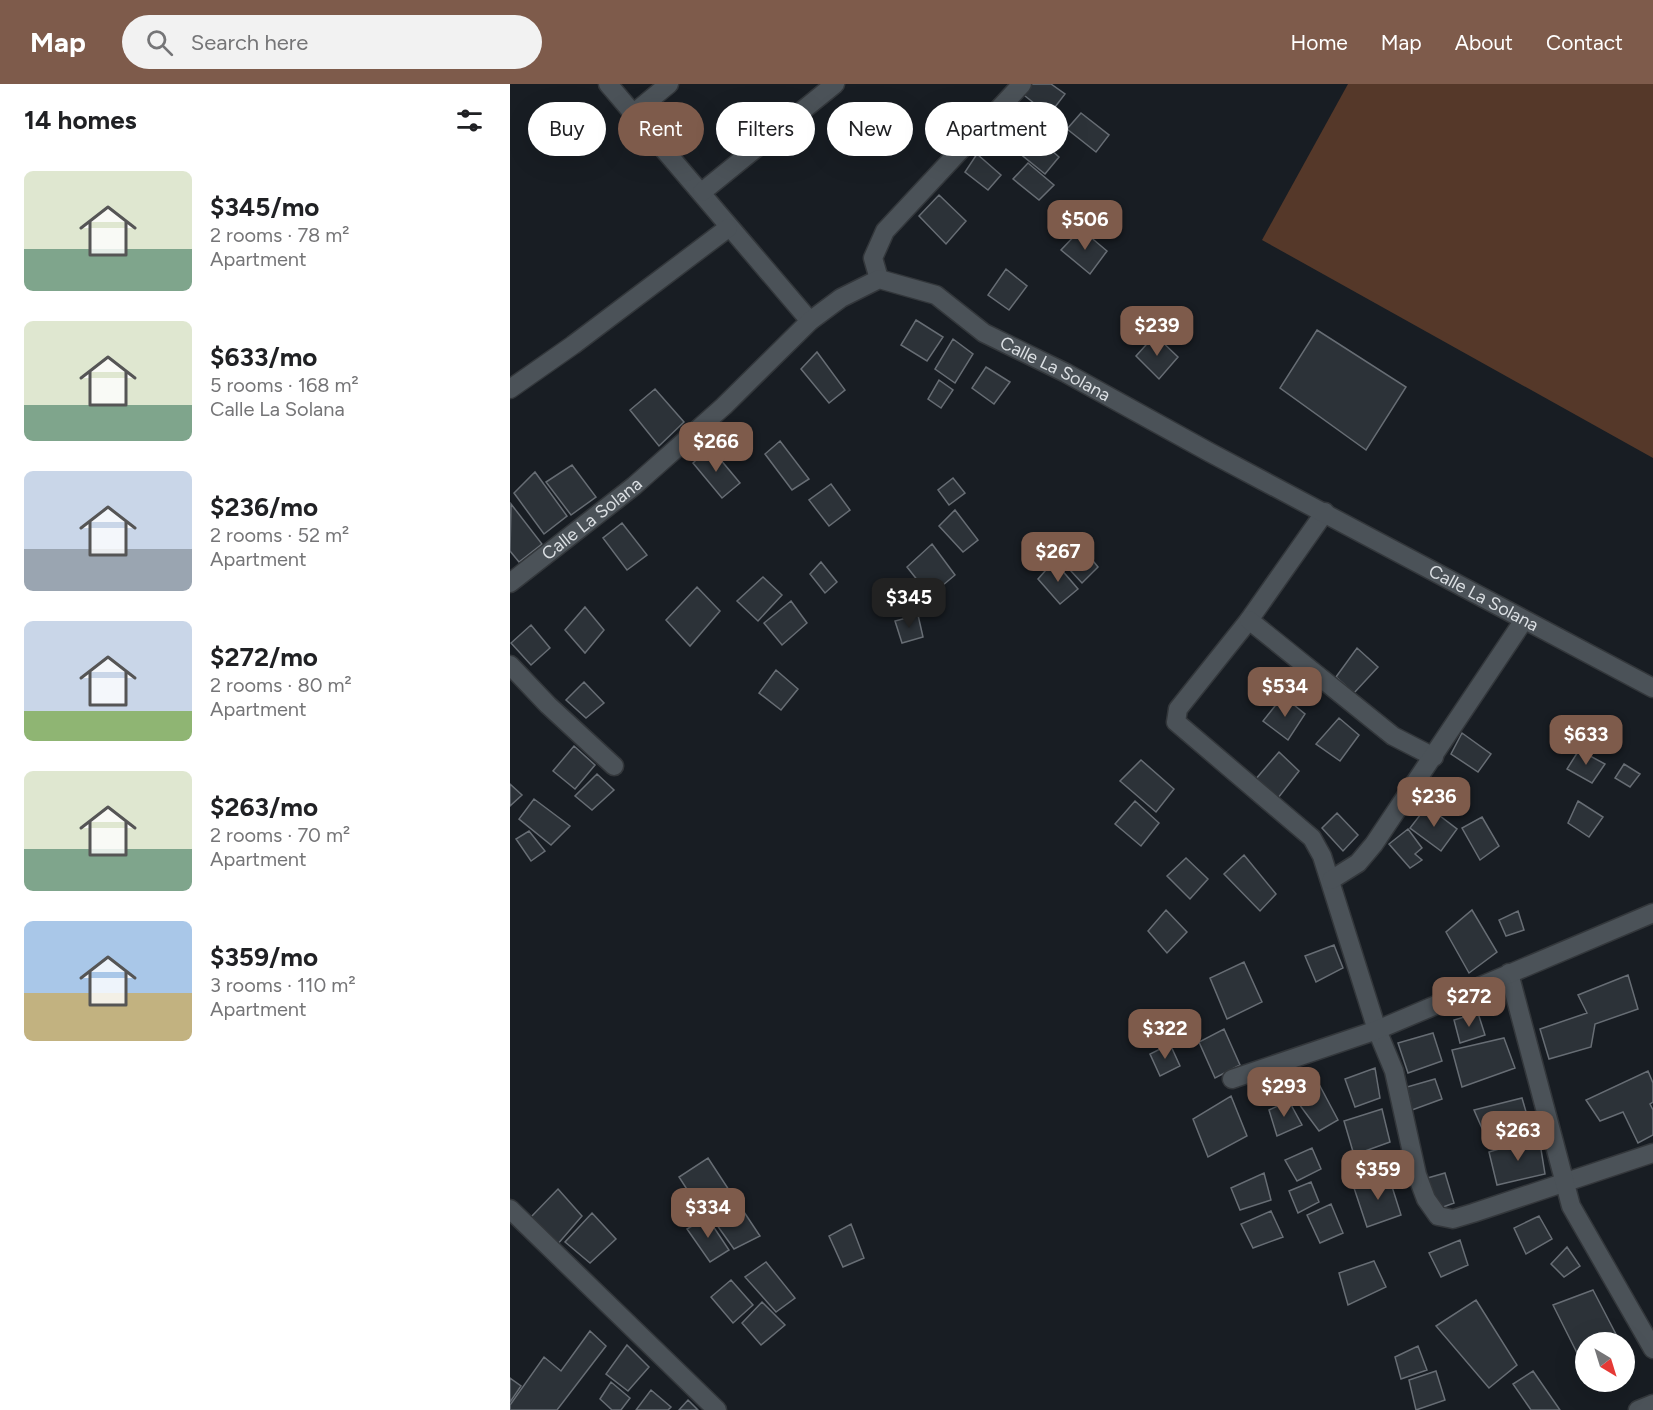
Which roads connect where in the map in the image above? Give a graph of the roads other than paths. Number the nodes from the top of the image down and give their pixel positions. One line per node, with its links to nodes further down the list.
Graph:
1 (608, 84): 5 (street)
2 (669, 84): 6 (street)
3 (835, 84): 8 (street)
4 (1022, 84): 10 (street)
5 (624, 102)
6 (647, 102)
7 (671, 156): 8 (street)
8 (702, 192): 9 (street)
9 (728, 228): 11 (street); 12 (street)
10 (879, 279): 11 (street, Calle La Solana); 13 (street, Calle La Solana)
11 (810, 321): 14 (street, Calle La Solana)
12 (510, 389)
13 (1325, 512): 15 (street); 16 (street, Calle La Solana)
14 (510, 583)
15 (1249, 620): 19 (street); 21 (street)
16 (1524, 620): 18 (street, Calle La Solana); 19 (street)
17 (510, 665): 20 (street)
18 (1653, 688)
19 (1434, 757): 21 (street)
20 (614, 766)
21 (1331, 880): 24 (street)
22 (1653, 913): 23 (street)
23 (1509, 973): 24 (street); 27 (street)
24 (1377, 1030): 25 (street); 27 (street)
25 (1232, 1079)
26 (1653, 1153): 27 (street)
27 (1567, 1183): 29 (street)
28 (510, 1209): 31 (street)
29 (1653, 1349)
30 (1653, 1404): 32 (street)
31 (717, 1410)
32 (1638, 1410)

